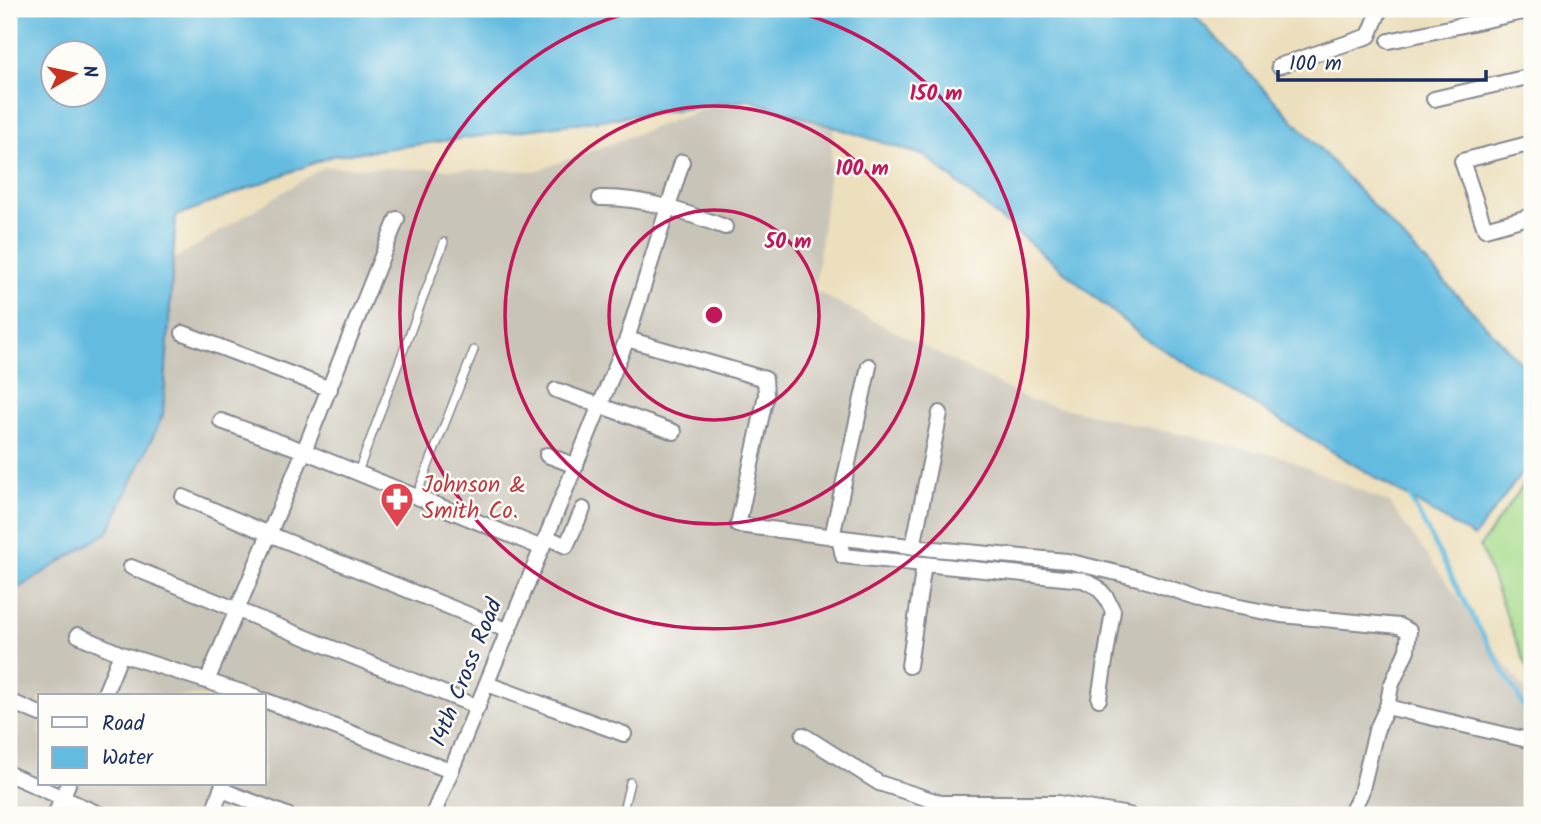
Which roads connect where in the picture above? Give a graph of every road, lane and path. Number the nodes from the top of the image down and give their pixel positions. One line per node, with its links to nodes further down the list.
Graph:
1 (1380, 9): 4 (street)
2 (1532, 10): 3 (street)
3 (1389, 41)
4 (1279, 66)
5 (1532, 76): 6 (street)
6 (1434, 99)
7 (1532, 143): 11 (street)
8 (681, 162): 10 (street, 14th Cross Road)
9 (600, 198): 10 (street)
10 (668, 206): 13 (street); 16 (street, 14th Cross Road)
11 (1532, 216)
12 (397, 219): 19 (street)
13 (725, 227)
14 (444, 242): 28 (lane)
15 (183, 333): 19 (street)
16 (627, 339): 21 (street, 14th Cross Road); 33 (street)
17 (474, 350): 30 (lane)
18 (870, 366): 33 (street)
19 (330, 389): 25 (street)
20 (556, 390): 21 (street)
21 (600, 406): 24 (street); 27 (street, 14th Cross Road)
22 (940, 413): 35 (street)
23 (221, 422): 25 (street)
24 (674, 432)
25 (304, 452): 28 (street); 32 (street)
26 (547, 455): 27 (street)
27 (576, 466): 34 (street, 14th Cross Road)
28 (357, 473): 30 (street)
29 (183, 497): 32 (street)
30 (416, 497): 34 (street)
31 (583, 509): 34 (street)
32 (269, 534): 38 (street); 39 (street)
33 (836, 538): 35 (street); 36 (street)
34 (545, 542): 39 (street, 14th Cross Road)
35 (913, 547): 51 (street)
36 (924, 564): 42 (street); 47 (street)
37 (131, 567): 38 (street)
38 (237, 611): 43 (street); 50 (street)
39 (509, 631): 44 (street, 14th Cross Road)
40 (78, 635): 41 (street)
41 (121, 654): 43 (street); 45 (street)
42 (909, 666)
43 (207, 681): 46 (street)
44 (487, 684): 50 (street, 14th Cross Road); 53 (street)
45 (105, 694)
46 (248, 694)
47 (1099, 699)
48 (9, 701): 52 (street)
49 (266, 701): 56 (street)
50 (478, 707): 56 (street, 14th Cross Road)
51 (1387, 707): 55 (street); 70 (street)
52 (38, 713)
53 (624, 734)
54 (803, 735): 62 (street)
55 (1532, 741)
56 (451, 771): 67 (street, 14th Cross Road)
57 (9, 774): 59 (street)
58 (631, 782): 68 (lane)
59 (38, 783)
60 (223, 787): 65 (street); 66 (street)
61 (65, 791): 63 (street); 64 (street)
62 (1056, 809): 69 (street)
63 (55, 815)
64 (101, 815)
65 (212, 815)
66 (287, 815)
67 (433, 815)
68 (622, 815)
69 (1129, 815)
70 (1350, 815)

